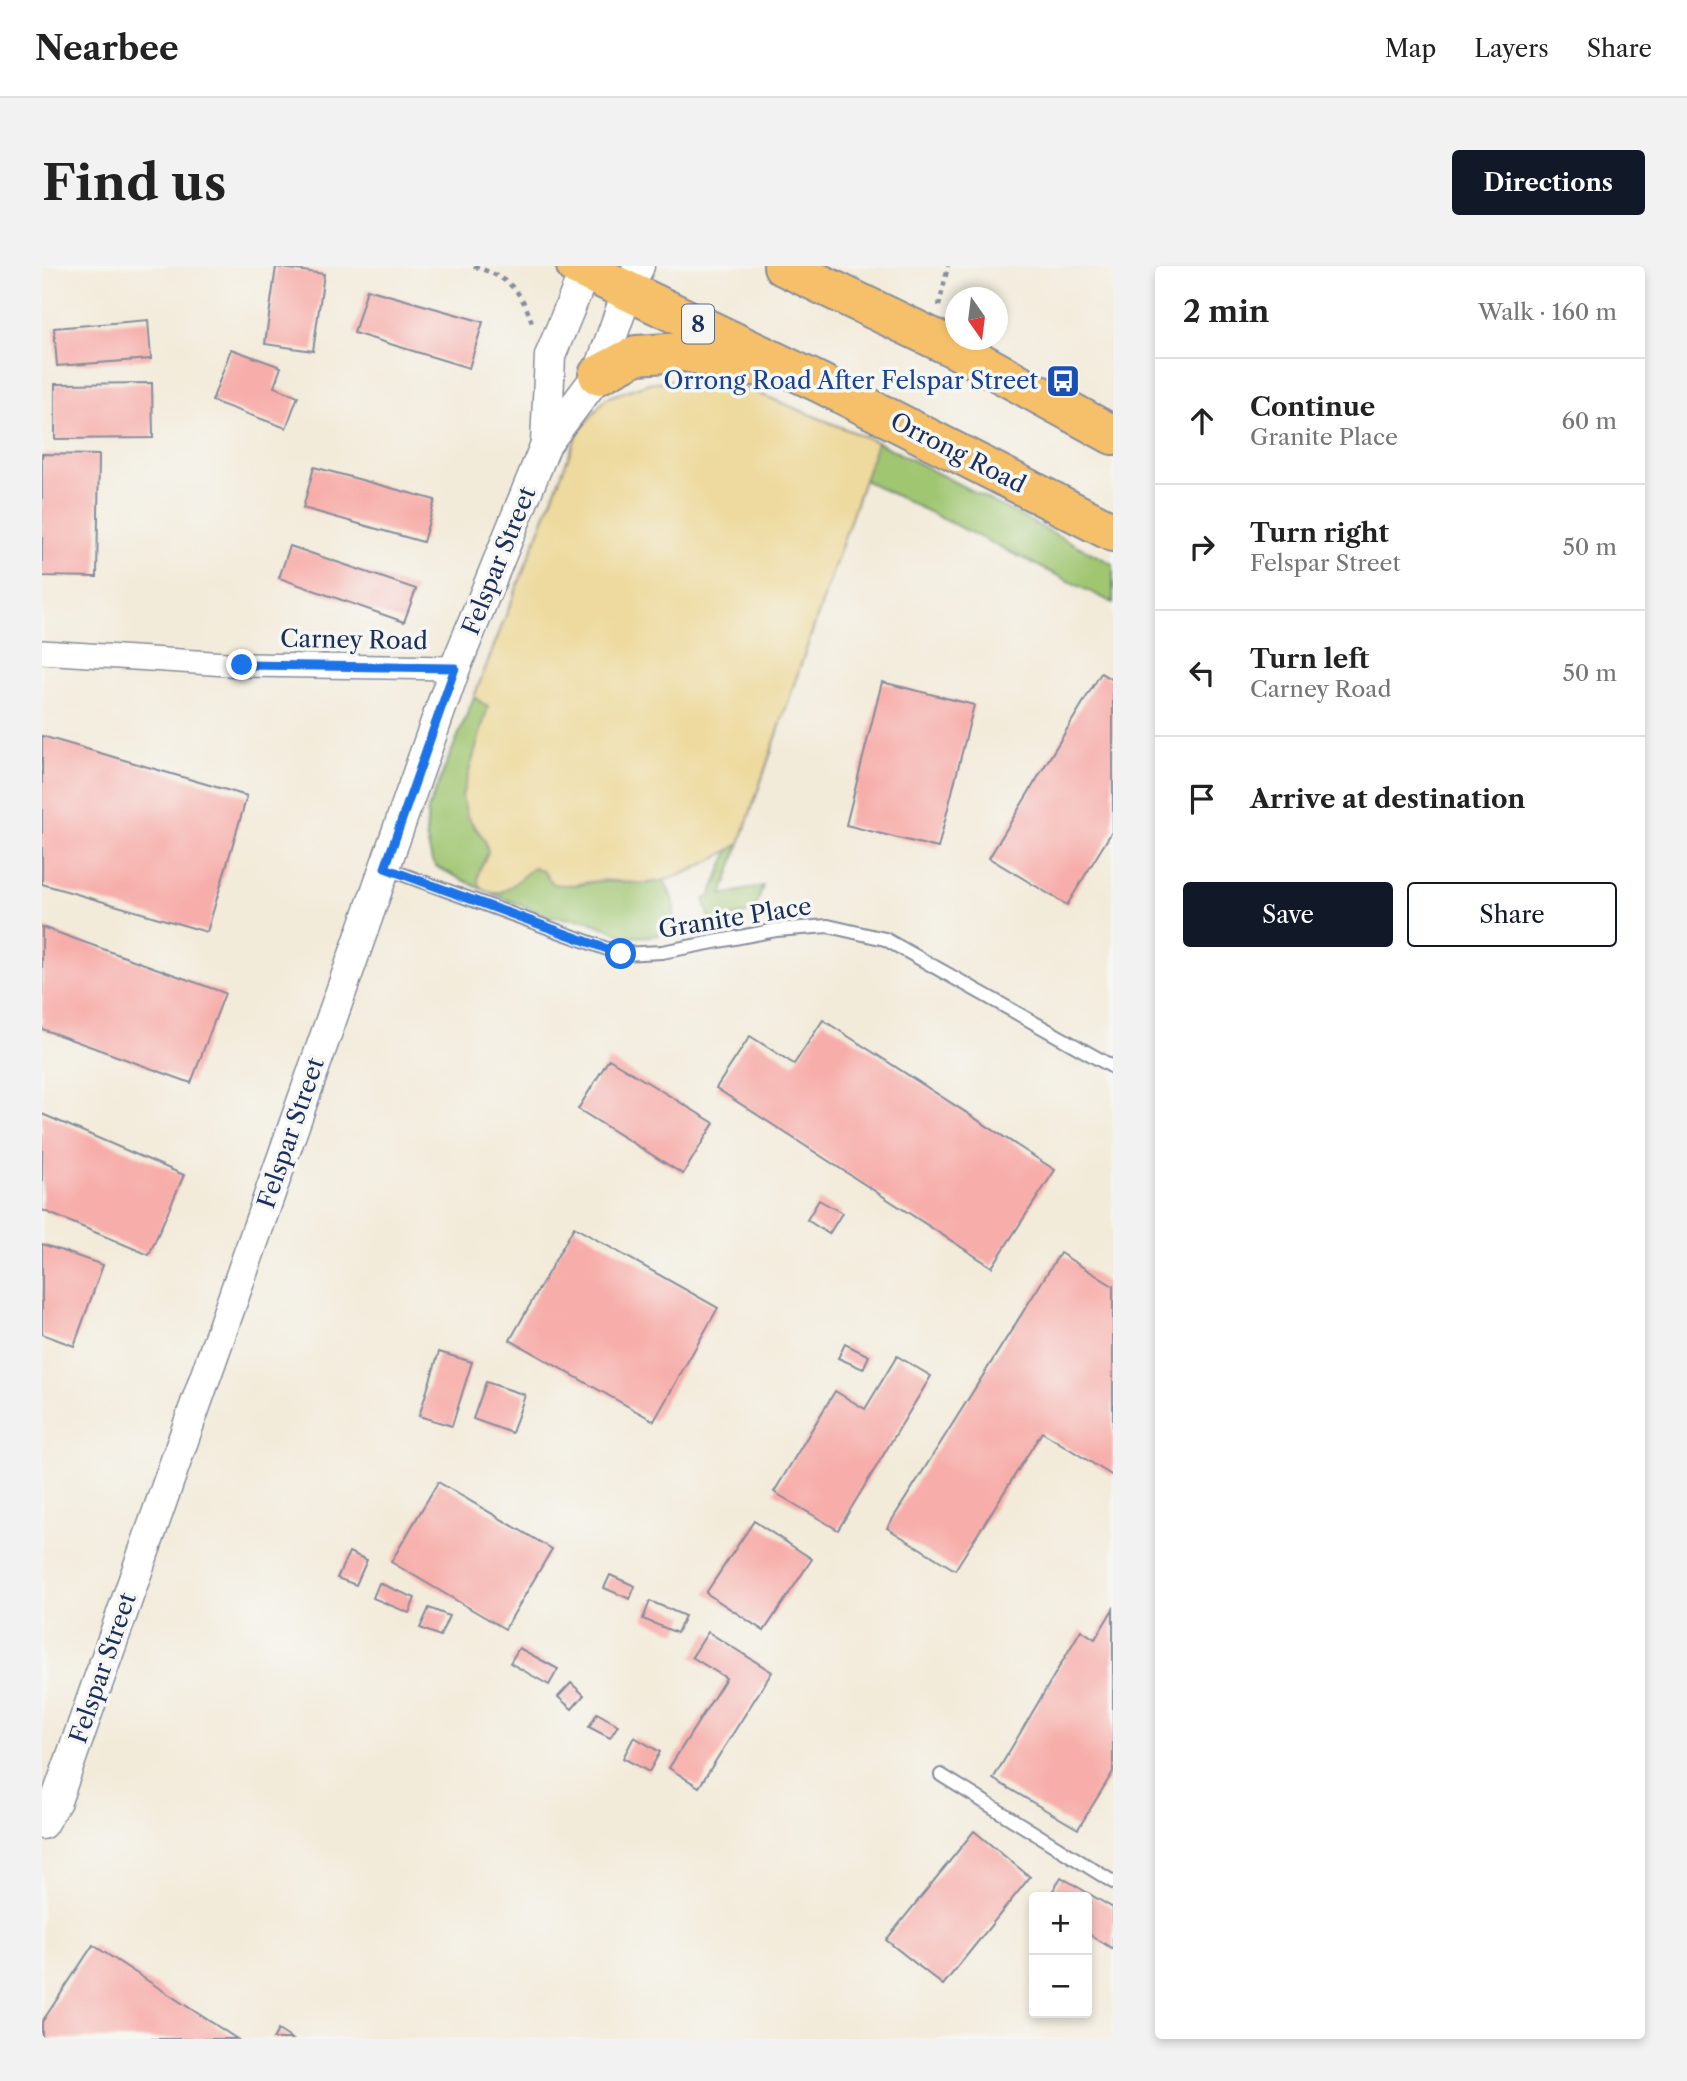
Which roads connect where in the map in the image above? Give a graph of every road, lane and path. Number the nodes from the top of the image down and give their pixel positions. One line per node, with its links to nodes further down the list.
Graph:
1 (474, 266): 7 (path)
2 (783, 266): 10 (highway)
3 (947, 266): 6 (path)
4 (583, 267): 5 (highway, Orrong Road / 8); 11 (street, Felspar Street)
5 (634, 278): 8 (street, Felspar Street); 9 (highway, Orrong Road / 8)
6 (938, 310)
7 (533, 325)
8 (598, 375): 9 (highway); 11 (street, Felspar Street)
9 (820, 383): 12 (highway, Orrong Road / 8)
10 (1113, 435)
11 (546, 444): 14 (street, Felspar Street)
12 (1113, 532)
13 (42, 652): 14 (street, Carney Road)
14 (455, 668): 15 (street, Felspar Street)
15 (385, 868): 16 (lane, Granite Place); 18 (street, Felspar Street)
16 (1113, 1067)
17 (941, 1775): 19 (lane)
18 (42, 1824)
19 (1113, 1882)

